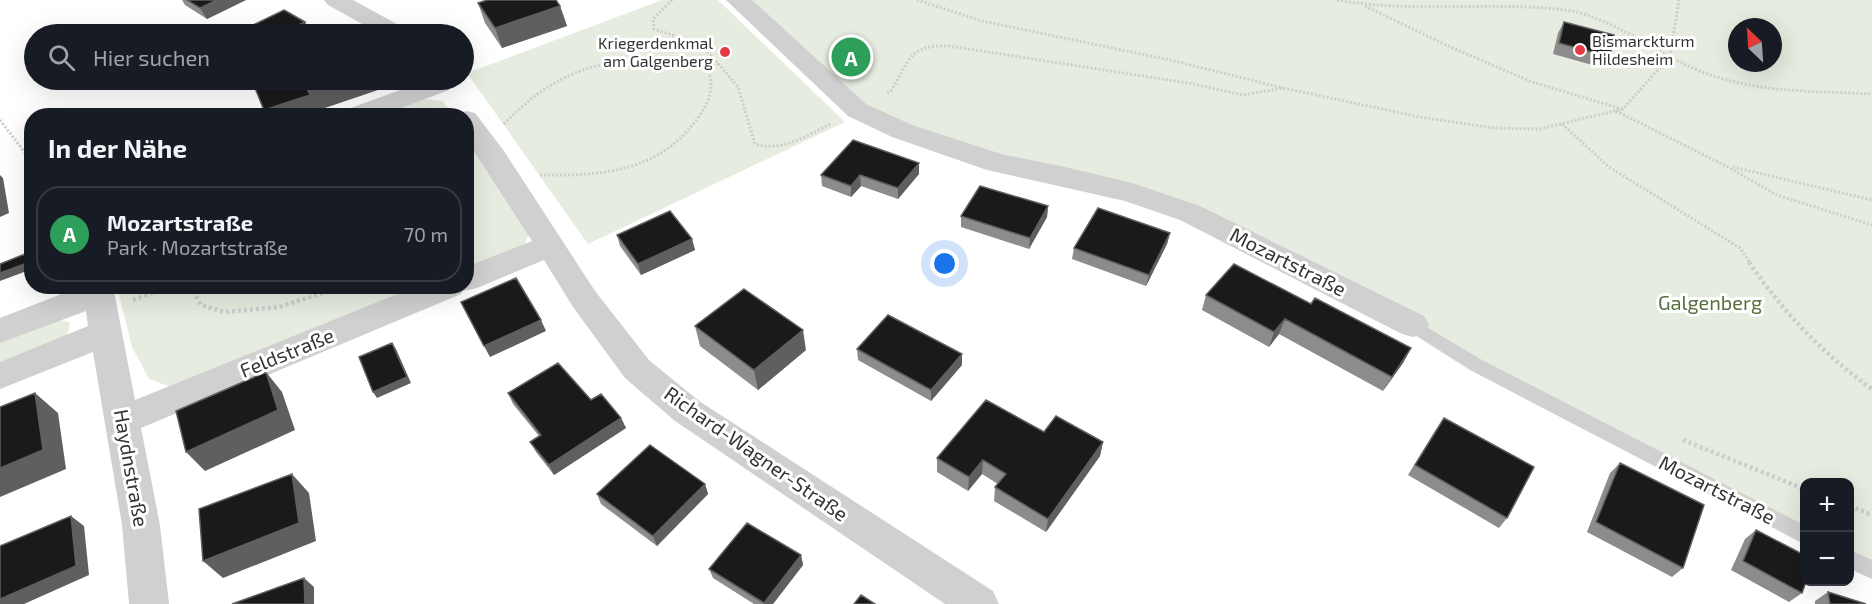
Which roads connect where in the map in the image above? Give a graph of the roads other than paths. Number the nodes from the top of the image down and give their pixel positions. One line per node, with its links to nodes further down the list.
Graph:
1 (336, 0): 3 (street)
2 (738, 0): 14 (street, Mozartstraße)
3 (379, 24)
4 (418, 90): 6 (street)
5 (444, 90): 7 (street)
6 (374, 108)
7 (458, 108)
8 (474, 130): 9 (street, Richard-Wagner-Straße)
9 (550, 245): 10 (street); 23 (street, Richard-Wagner-Straße)
10 (474, 277)
11 (88, 294): 15 (street)
12 (99, 294): 16 (street)
13 (430, 294): 18 (street, Feldstraße)
14 (1413, 325): 19 (lane, Mozartstraße)
15 (0, 331)
16 (105, 333): 17 (street); 18 (street, Haydnstraße)
17 (0, 376)
18 (123, 420): 22 (street, Haydnstraße)
19 (1800, 533)
20 (1854, 561): 21 (lane)
21 (1872, 570)
22 (149, 604)
23 (980, 604)

